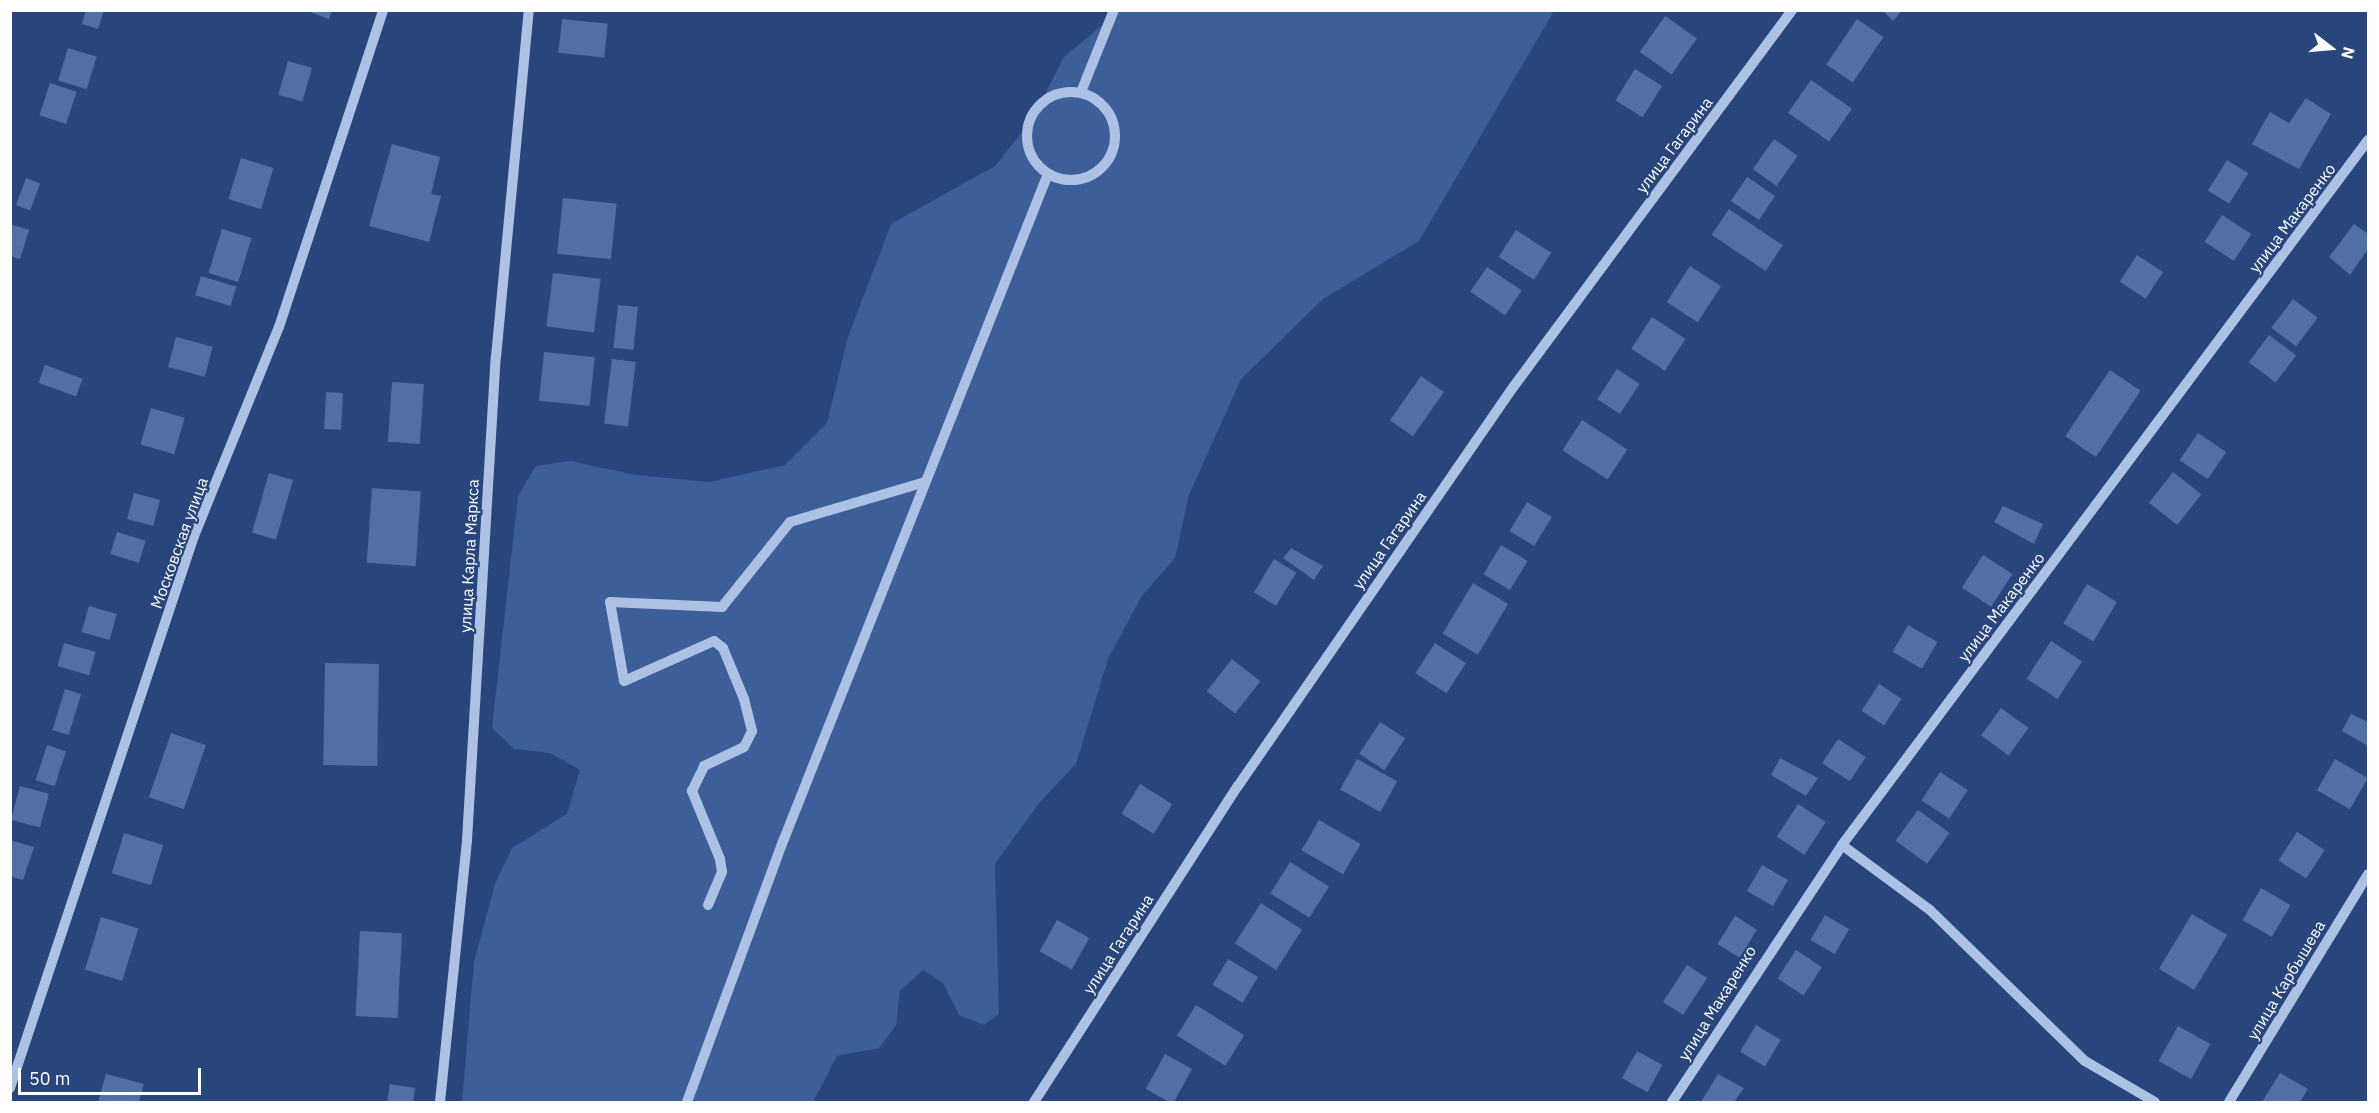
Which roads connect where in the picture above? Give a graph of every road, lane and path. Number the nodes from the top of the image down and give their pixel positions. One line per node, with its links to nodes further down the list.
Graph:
1 (383, 10): 12 (street, Московская улица)
2 (529, 10): 13 (street, улица Карла Маркса)
3 (1114, 10): 5 (street)
4 (1792, 10): 15 (street, улица Гагарина)
5 (1081, 92): 7 (street); 7 (street)
6 (2368, 140): 9 (street, улица Макаренко)
7 (1048, 174): 8 (street)
8 (925, 482): 11 (street); 14 (street)
9 (1842, 845): 16 (street, улица Макаренко); 17 (street)
10 (2368, 874): 18 (street, улица Карбышева)
11 (708, 905)
12 (10, 1088)
13 (440, 1102)
14 (687, 1102)
15 (1034, 1102)
16 (1672, 1102)
17 (2155, 1102)
18 (2229, 1102)

